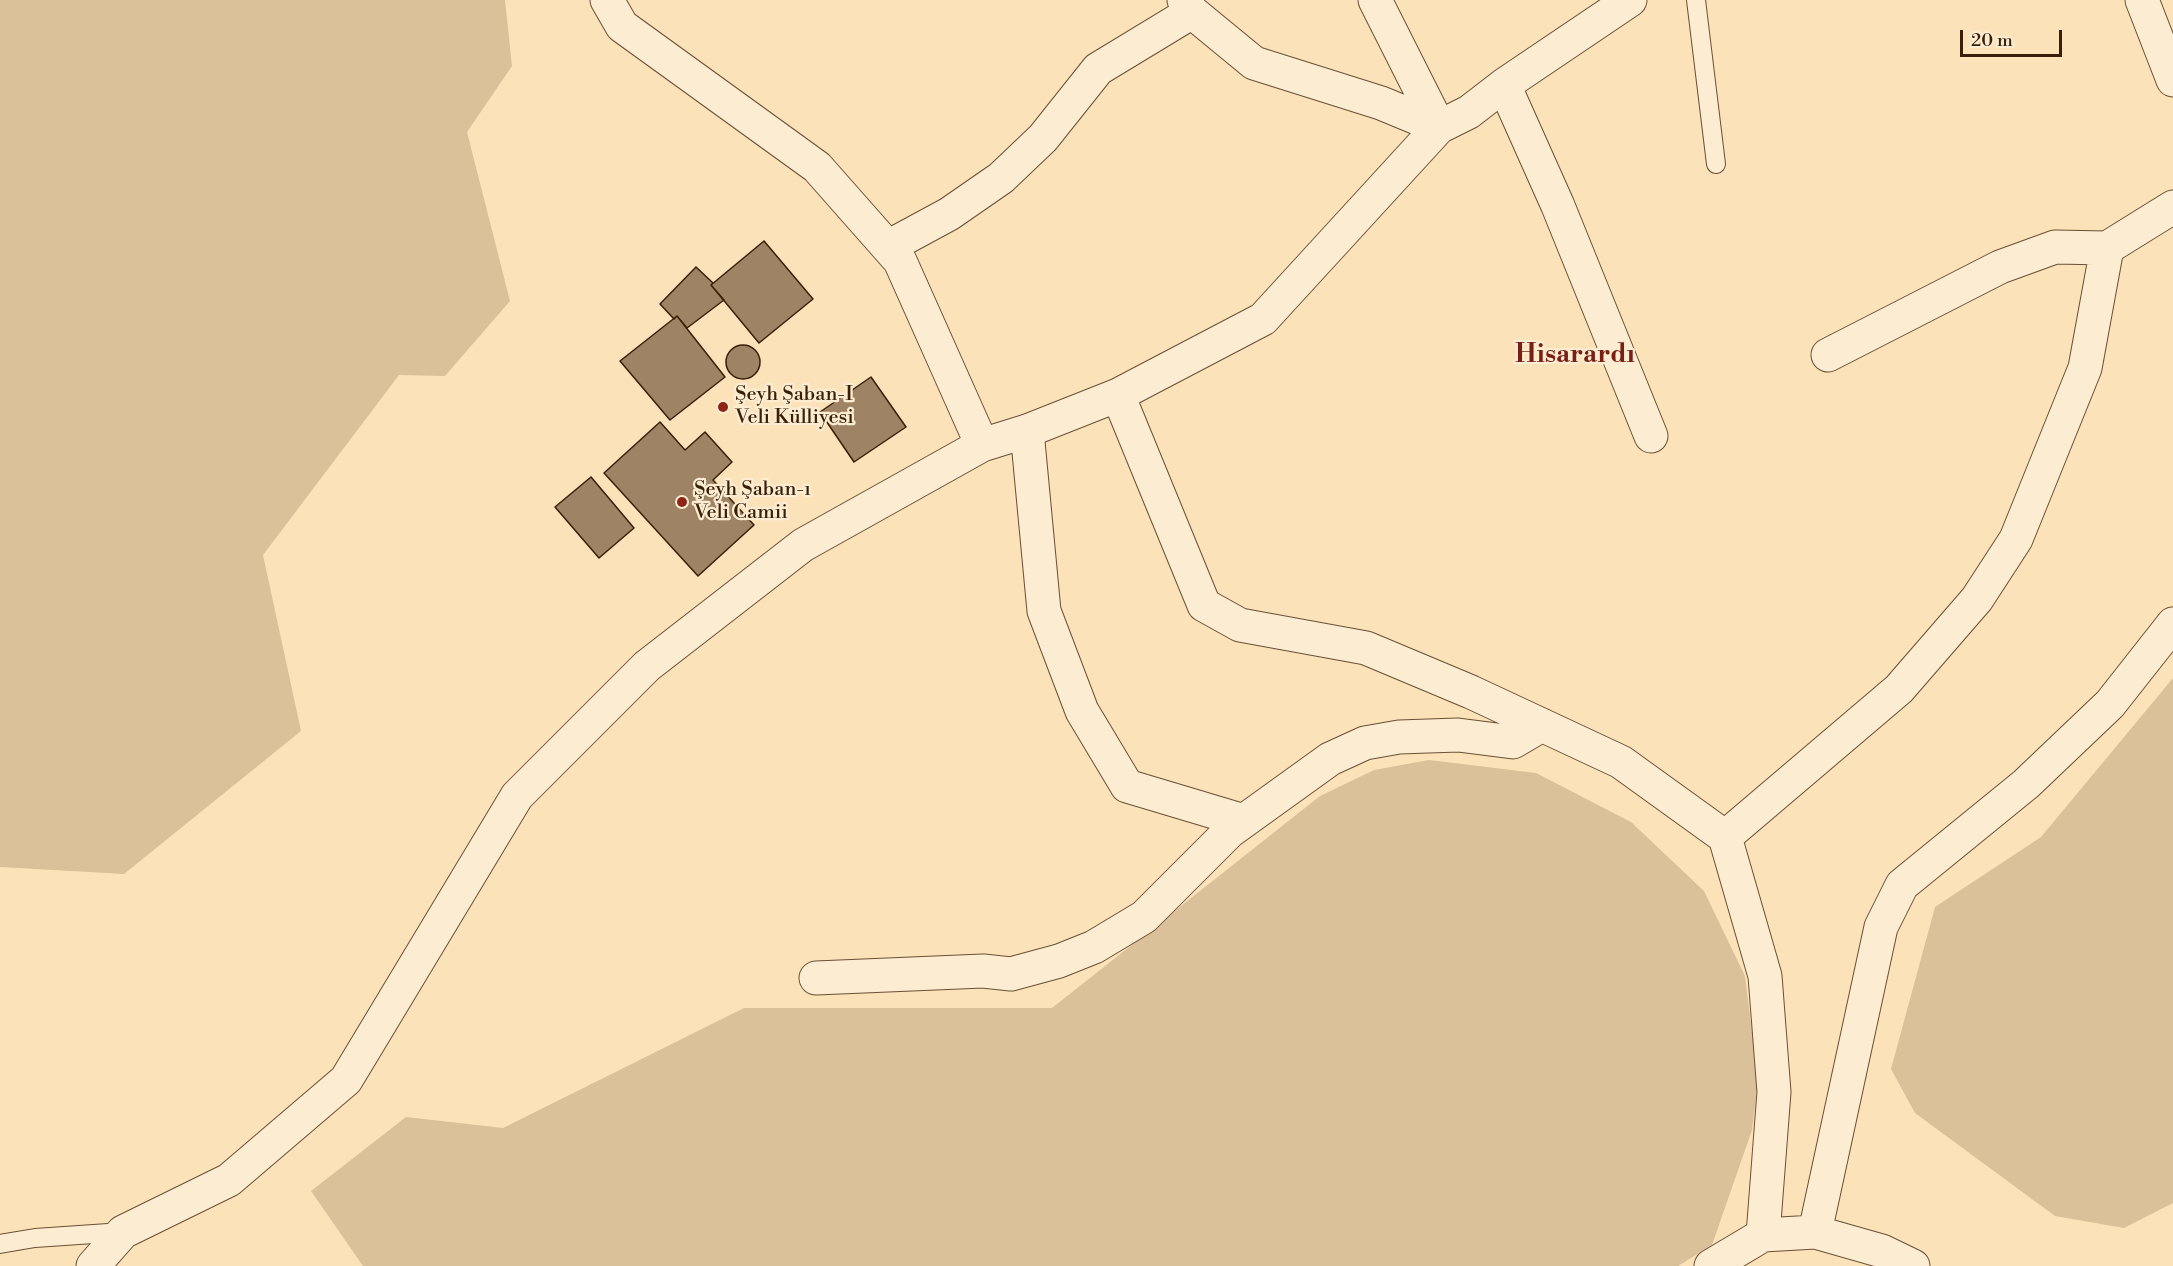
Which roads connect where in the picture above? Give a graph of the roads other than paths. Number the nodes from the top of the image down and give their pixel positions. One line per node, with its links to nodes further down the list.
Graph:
1 (607, 0): 12 (street)
2 (1630, 0): 8 (street)
3 (1696, 0): 10 (lane)
4 (2142, 0): 7 (street)
5 (1380, 3): 9 (street)
6 (1188, 6): 9 (street); 12 (street)
7 (2173, 80)
8 (1504, 85): 9 (street); 17 (street)
9 (1439, 128): 15 (street)
10 (1716, 164)
11 (2173, 207): 13 (street)
12 (888, 247): 18 (street)
13 (2107, 248): 14 (street); 22 (street)
14 (1828, 355)
15 (1118, 395): 16 (street); 20 (street)
16 (1027, 431): 18 (street); 21 (street)
17 (1651, 436)
18 (981, 445): 24 (street)
19 (2173, 624): 25 (street)
20 (1542, 725): 21 (street); 22 (street)
21 (1244, 821): 23 (street)
22 (1725, 837): 26 (street)
23 (816, 978)
24 (123, 1232): 27 (lane); 28 (street)
25 (1815, 1232): 26 (street); 30 (street)
26 (1763, 1235): 29 (street)
27 (0, 1244)
28 (93, 1266)
29 (1711, 1266)
30 (1913, 1266)

